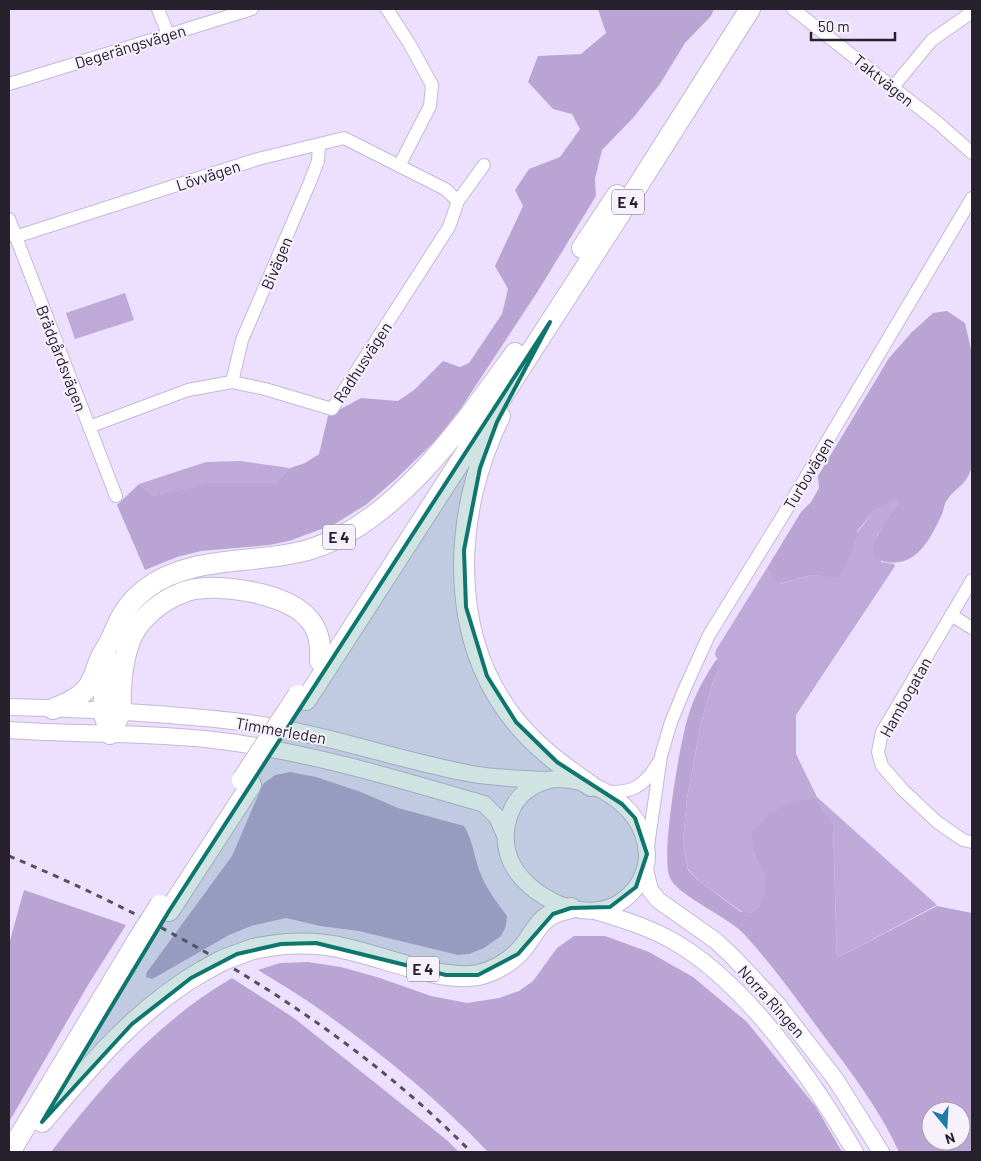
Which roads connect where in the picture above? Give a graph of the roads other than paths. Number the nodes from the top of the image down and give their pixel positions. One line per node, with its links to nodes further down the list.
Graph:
1 (158, 9): 8 (street)
2 (252, 9): 8 (street, Degerängsvägen)
3 (388, 9): 14 (street)
4 (736, 9): 20 (highway, E 4)
5 (750, 9): 19 (highway, E 4)
6 (794, 9): 10 (street, Taktvägen)
7 (972, 12): 10 (street)
8 (168, 34): 9 (street, Degerängsvägen)
9 (9, 84)
10 (893, 87): 12 (street, Taktvägen)
11 (319, 144): 14 (street, Lövvägen); 18 (street, Lövvägen); 21 (street, Bivägen)
12 (972, 153)
13 (484, 165): 16 (street, Radhusvägen)
14 (399, 166): 16 (street)
15 (972, 198): 35 (street, Turbovägen)
16 (458, 201): 21 (street, Radhusvägen)
17 (9, 219): 18 (street, Brädgårdsvägen)
18 (15, 238): 22 (street, Brädgårdsvägen)
19 (550, 322): 29 (highway, E 4); 37 (highway, E 4)
20 (520, 345): 27 (highway, E 4); 28 (highway, E 4)
21 (232, 382): 22 (street, Radhusvägen)
22 (89, 427): 23 (street, Brädgårdsvägen)
23 (116, 496)
24 (972, 580): 25 (street, Hambogatan)
25 (951, 615): 26 (street); 39 (street, Hambogatan)
26 (972, 628)
27 (110, 641): 31 (highway, E 4); 32 (highway, E 4)
28 (320, 661): 29 (highway, E 4); 32 (highway, E 4)
29 (302, 697): 43 (highway, E 4, bridge)
30 (9, 707): 31 (main road, Timmerleden)
31 (53, 709): 32 (main road, Timmerleden)
32 (112, 711): 34 (highway, E 4); 36 (main road, Timmerleden)
33 (9, 730): 34 (main road, Timmerleden)
34 (110, 734): 38 (main road, Timmerleden)
35 (661, 756): 37 (street, Turbovägen); 40 (street, Turbovägen)
36 (548, 780): 37 (main road); 38 (main road)
37 (597, 788): 40 (main road)
38 (505, 835): 41 (main road)
39 (972, 842)
40 (646, 861): 42 (main road); 48 (main road, Norra Ringen)
41 (571, 908): 42 (main road); 44 (highway, E 4, bridge)
42 (593, 911): 47 (main road, Norra Ringen)
43 (144, 941): 44 (highway, E 4); 45 (highway, E 4)
44 (42, 1122): 46 (highway, E 4)
45 (10, 1152)
46 (23, 1152)
47 (855, 1152)
48 (881, 1152)

